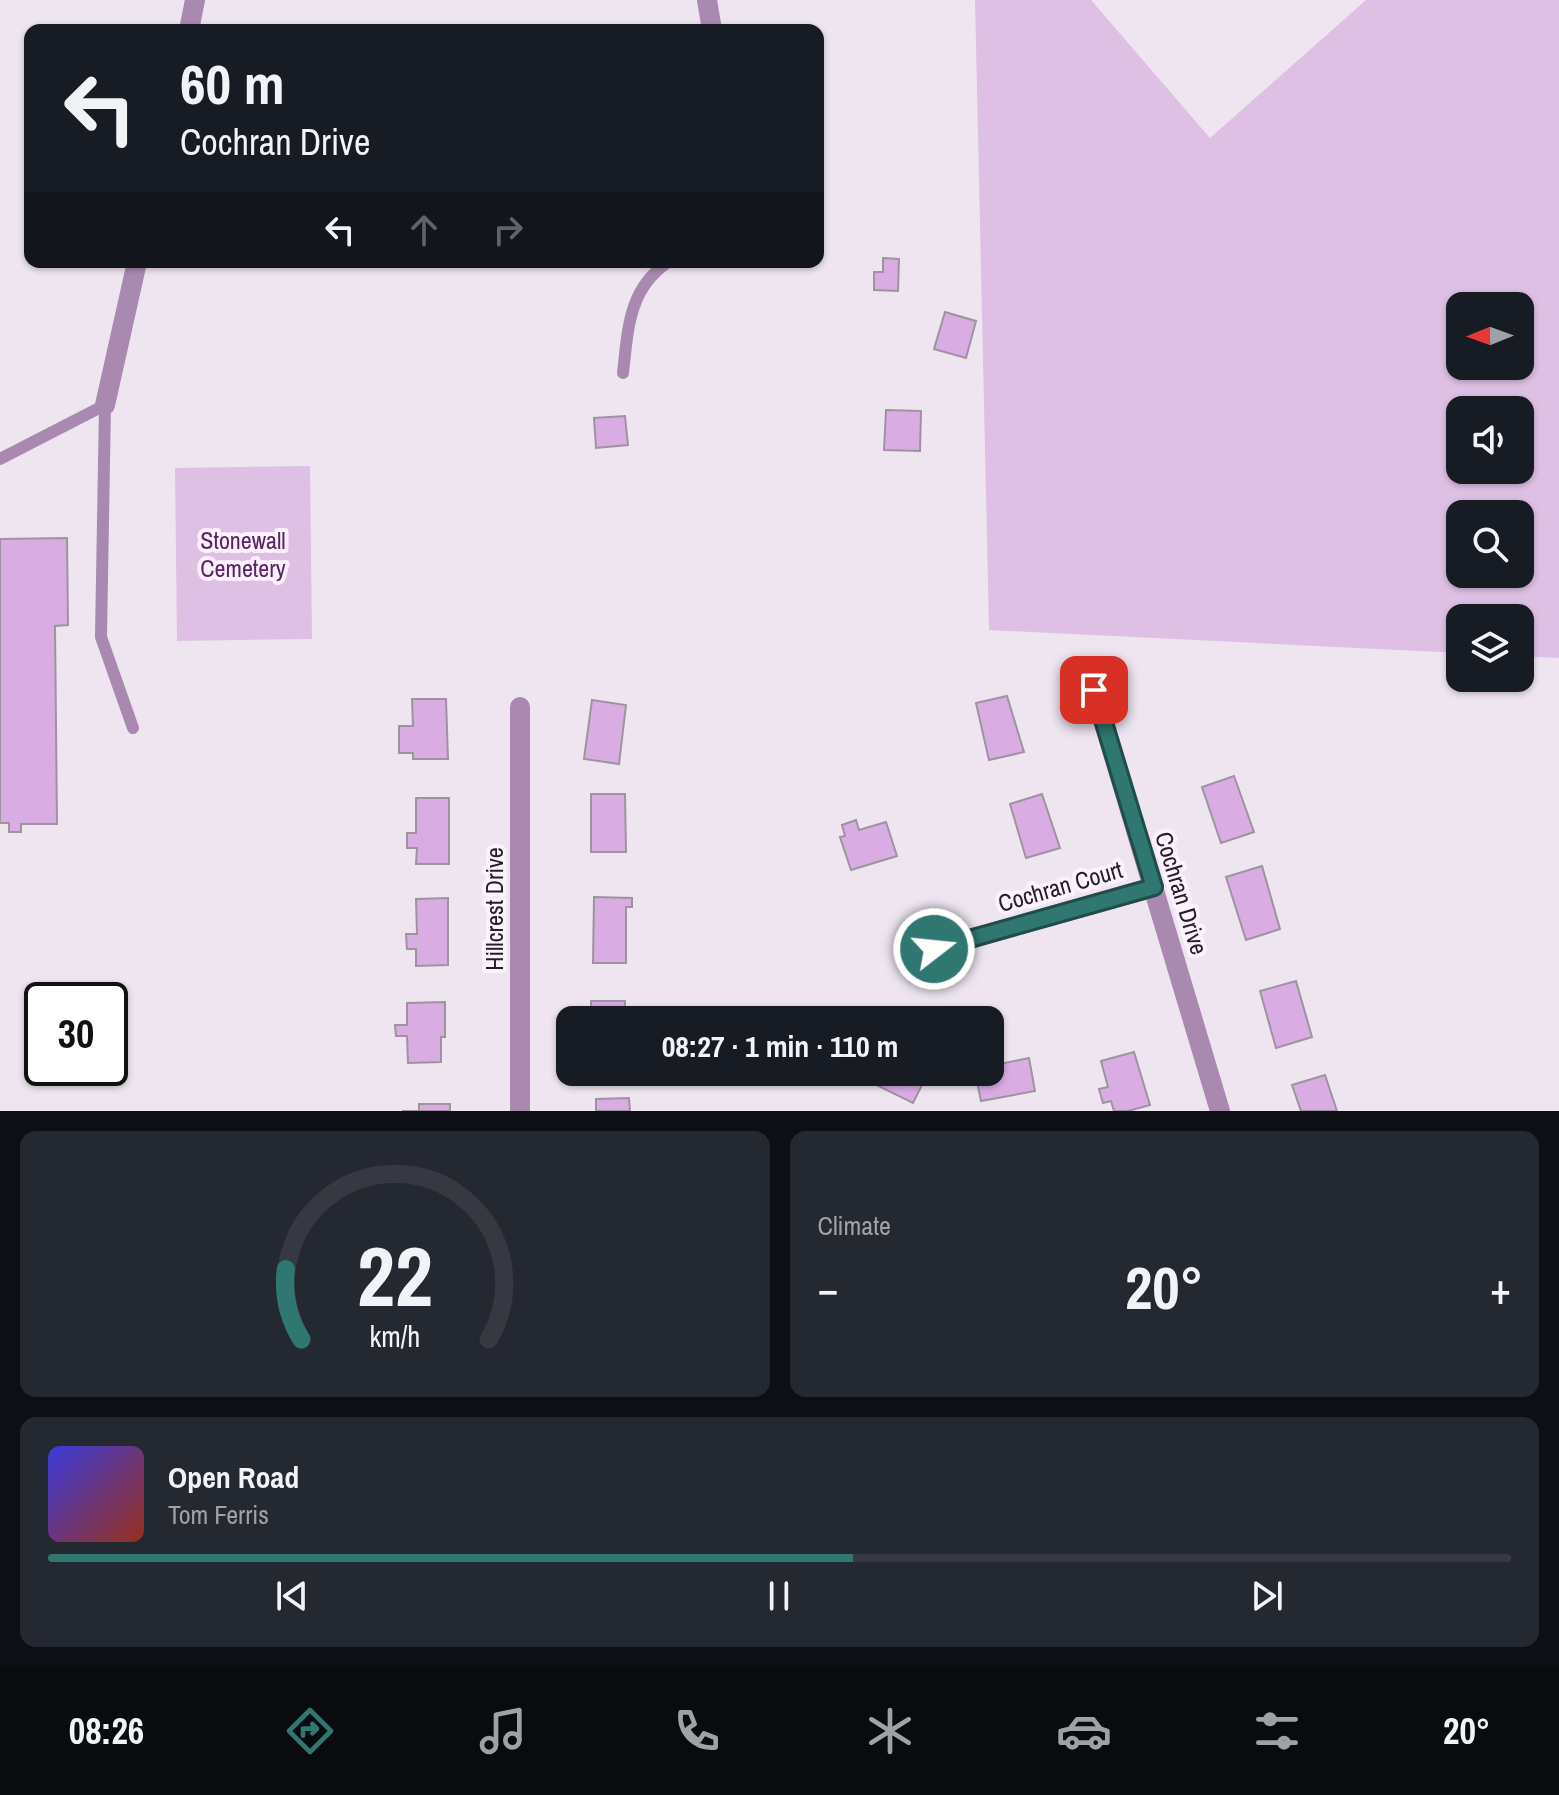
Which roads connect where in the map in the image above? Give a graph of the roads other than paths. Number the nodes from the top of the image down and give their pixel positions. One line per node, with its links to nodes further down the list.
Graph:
1 (195, 0): 3 (street)
2 (707, 0): 4 (street)
3 (190, 24)
4 (711, 24)
5 (136, 268): 8 (street)
6 (659, 268): 7 (lane)
7 (623, 373)
8 (105, 405): 9 (lane); 12 (lane)
9 (0, 459)
10 (1094, 690): 13 (street, Cochran Drive)
11 (520, 707): 15 (street, Hillcrest Drive)
12 (133, 728)
13 (1154, 887): 14 (street, Cochran Court); 16 (street, Cochran Drive)
14 (934, 949)
15 (520, 1111)
16 (1220, 1111)

